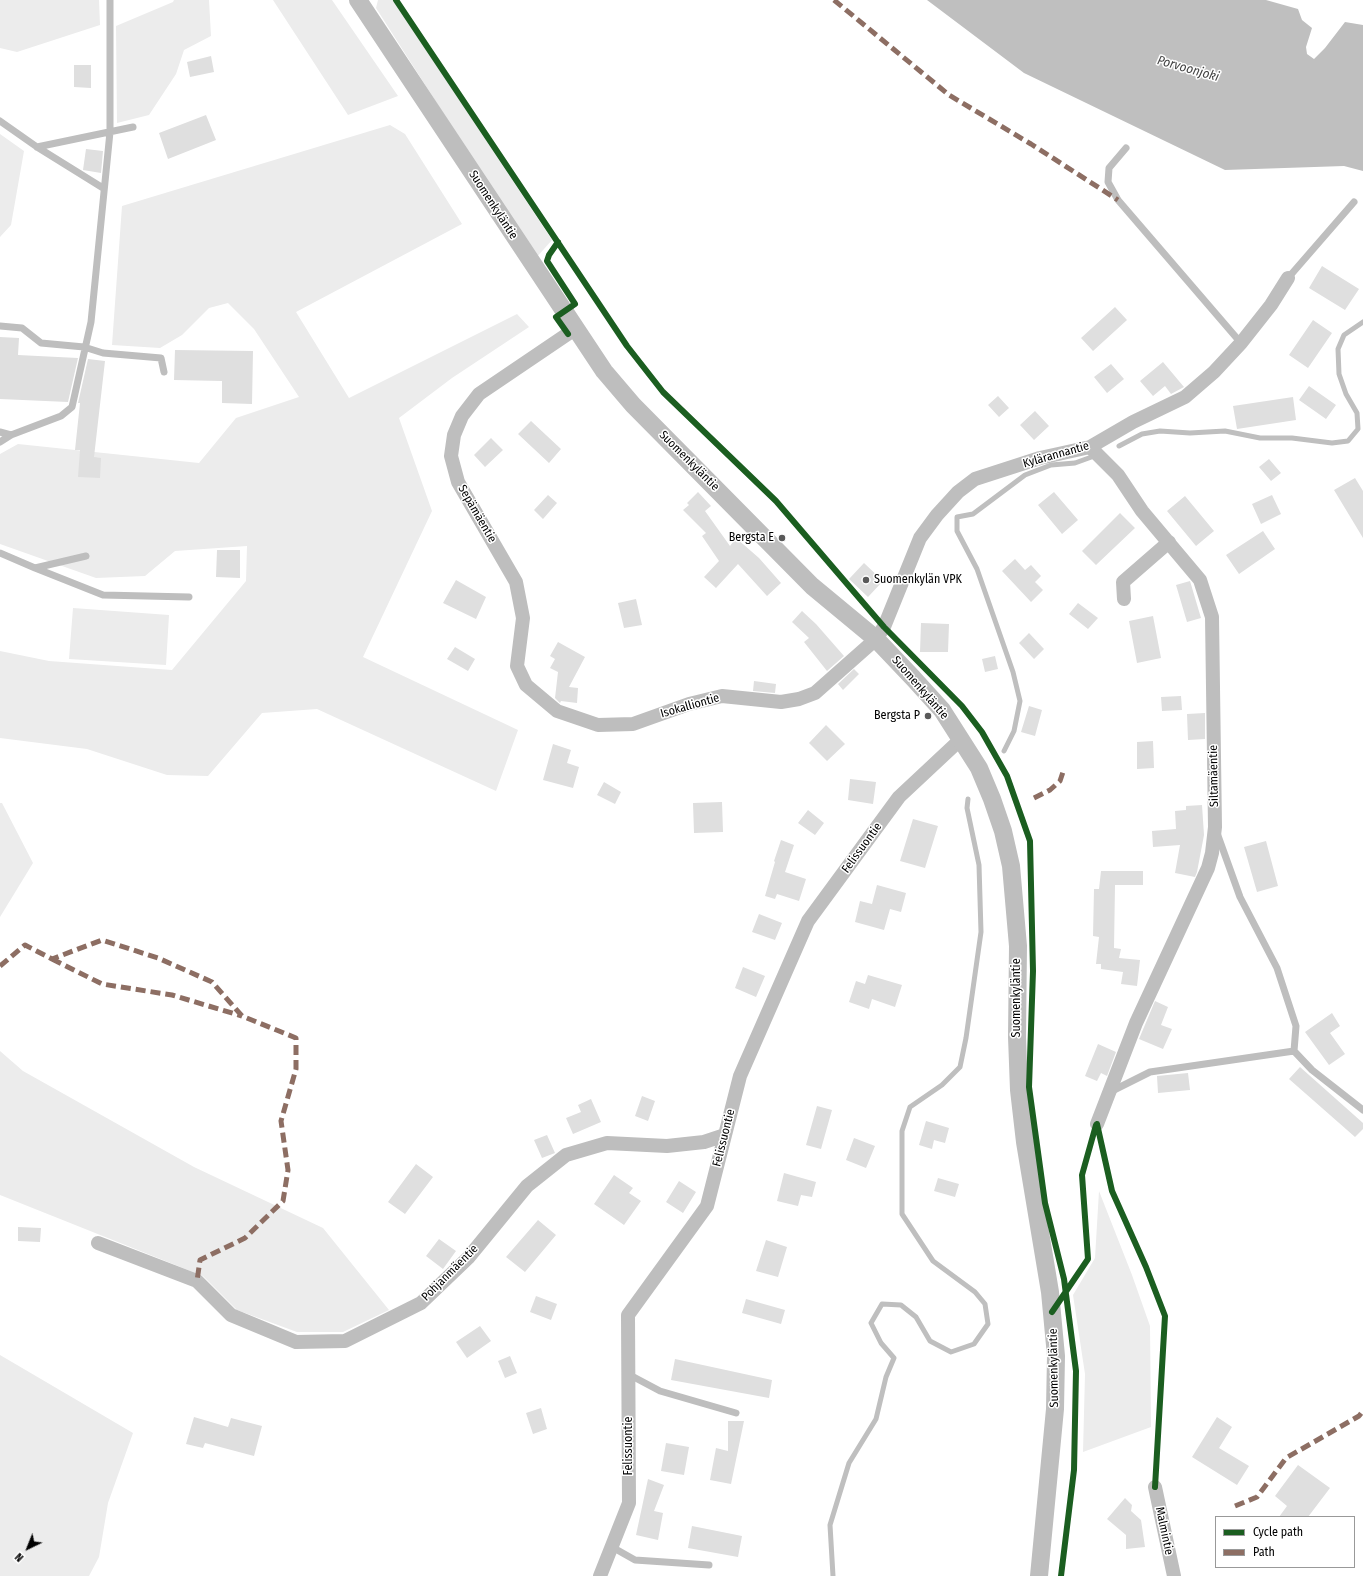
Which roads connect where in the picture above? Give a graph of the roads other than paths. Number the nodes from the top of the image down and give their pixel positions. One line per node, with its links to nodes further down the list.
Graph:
1 (110, 0): 5 (lane)
2 (358, 0): 12 (street, Suomenkyläntie)
3 (0, 121): 6 (lane)
4 (133, 127): 5 (lane)
5 (110, 132): 6 (lane); 8 (lane)
6 (37, 147): 8 (lane)
7 (1126, 148): 13 (lane)
8 (103, 188): 14 (lane)
9 (1354, 202): 10 (lane)
10 (1288, 278): 13 (street, Kylärannantie)
11 (0, 326): 14 (lane)
12 (575, 330): 26 (street, Suomenkyläntie); 27 (street, Sepämäentie)
13 (1241, 343): 19 (street, Kylärannantie)
14 (84, 347): 15 (lane); 17 (lane)
15 (164, 372)
16 (0, 432): 17 (lane)
17 (11, 435): 18 (lane)
18 (0, 442)
19 (1090, 446): 20 (street, Siltamäentie); 26 (street, Kylärannantie)
20 (1169, 542): 25 (street); 29 (street, Siltamäentie)
21 (0, 554): 23 (lane)
22 (86, 556): 23 (lane)
23 (35, 568): 24 (lane)
24 (190, 597)
25 (1124, 600)
26 (876, 639): 27 (street, Isokalliontie); 28 (street, Suomenkyläntie)
27 (557, 711)
28 (961, 739): 34 (street, Felissuontie); 42 (street, Suomenkyläntie)
29 (1216, 827): 30 (lane); 31 (street, Siltamäentie)
30 (1294, 1050): 31 (lane); 32 (lane)
31 (1110, 1092): 33 (street, Siltamäentie)
32 (1363, 1110)
33 (1097, 1124)
34 (725, 1135): 35 (street, Pohjanmäentie); 36 (street, Felissuontie)
35 (98, 1243)
36 (628, 1374): 37 (lane); 39 (street, Felissuontie)
37 (736, 1413)
38 (1155, 1487): 43 (street, Malmintie)
39 (612, 1547): 40 (lane); 41 (street, Felissuontie)
40 (709, 1565)
41 (600, 1576)
42 (1039, 1576)
43 (1174, 1576)

